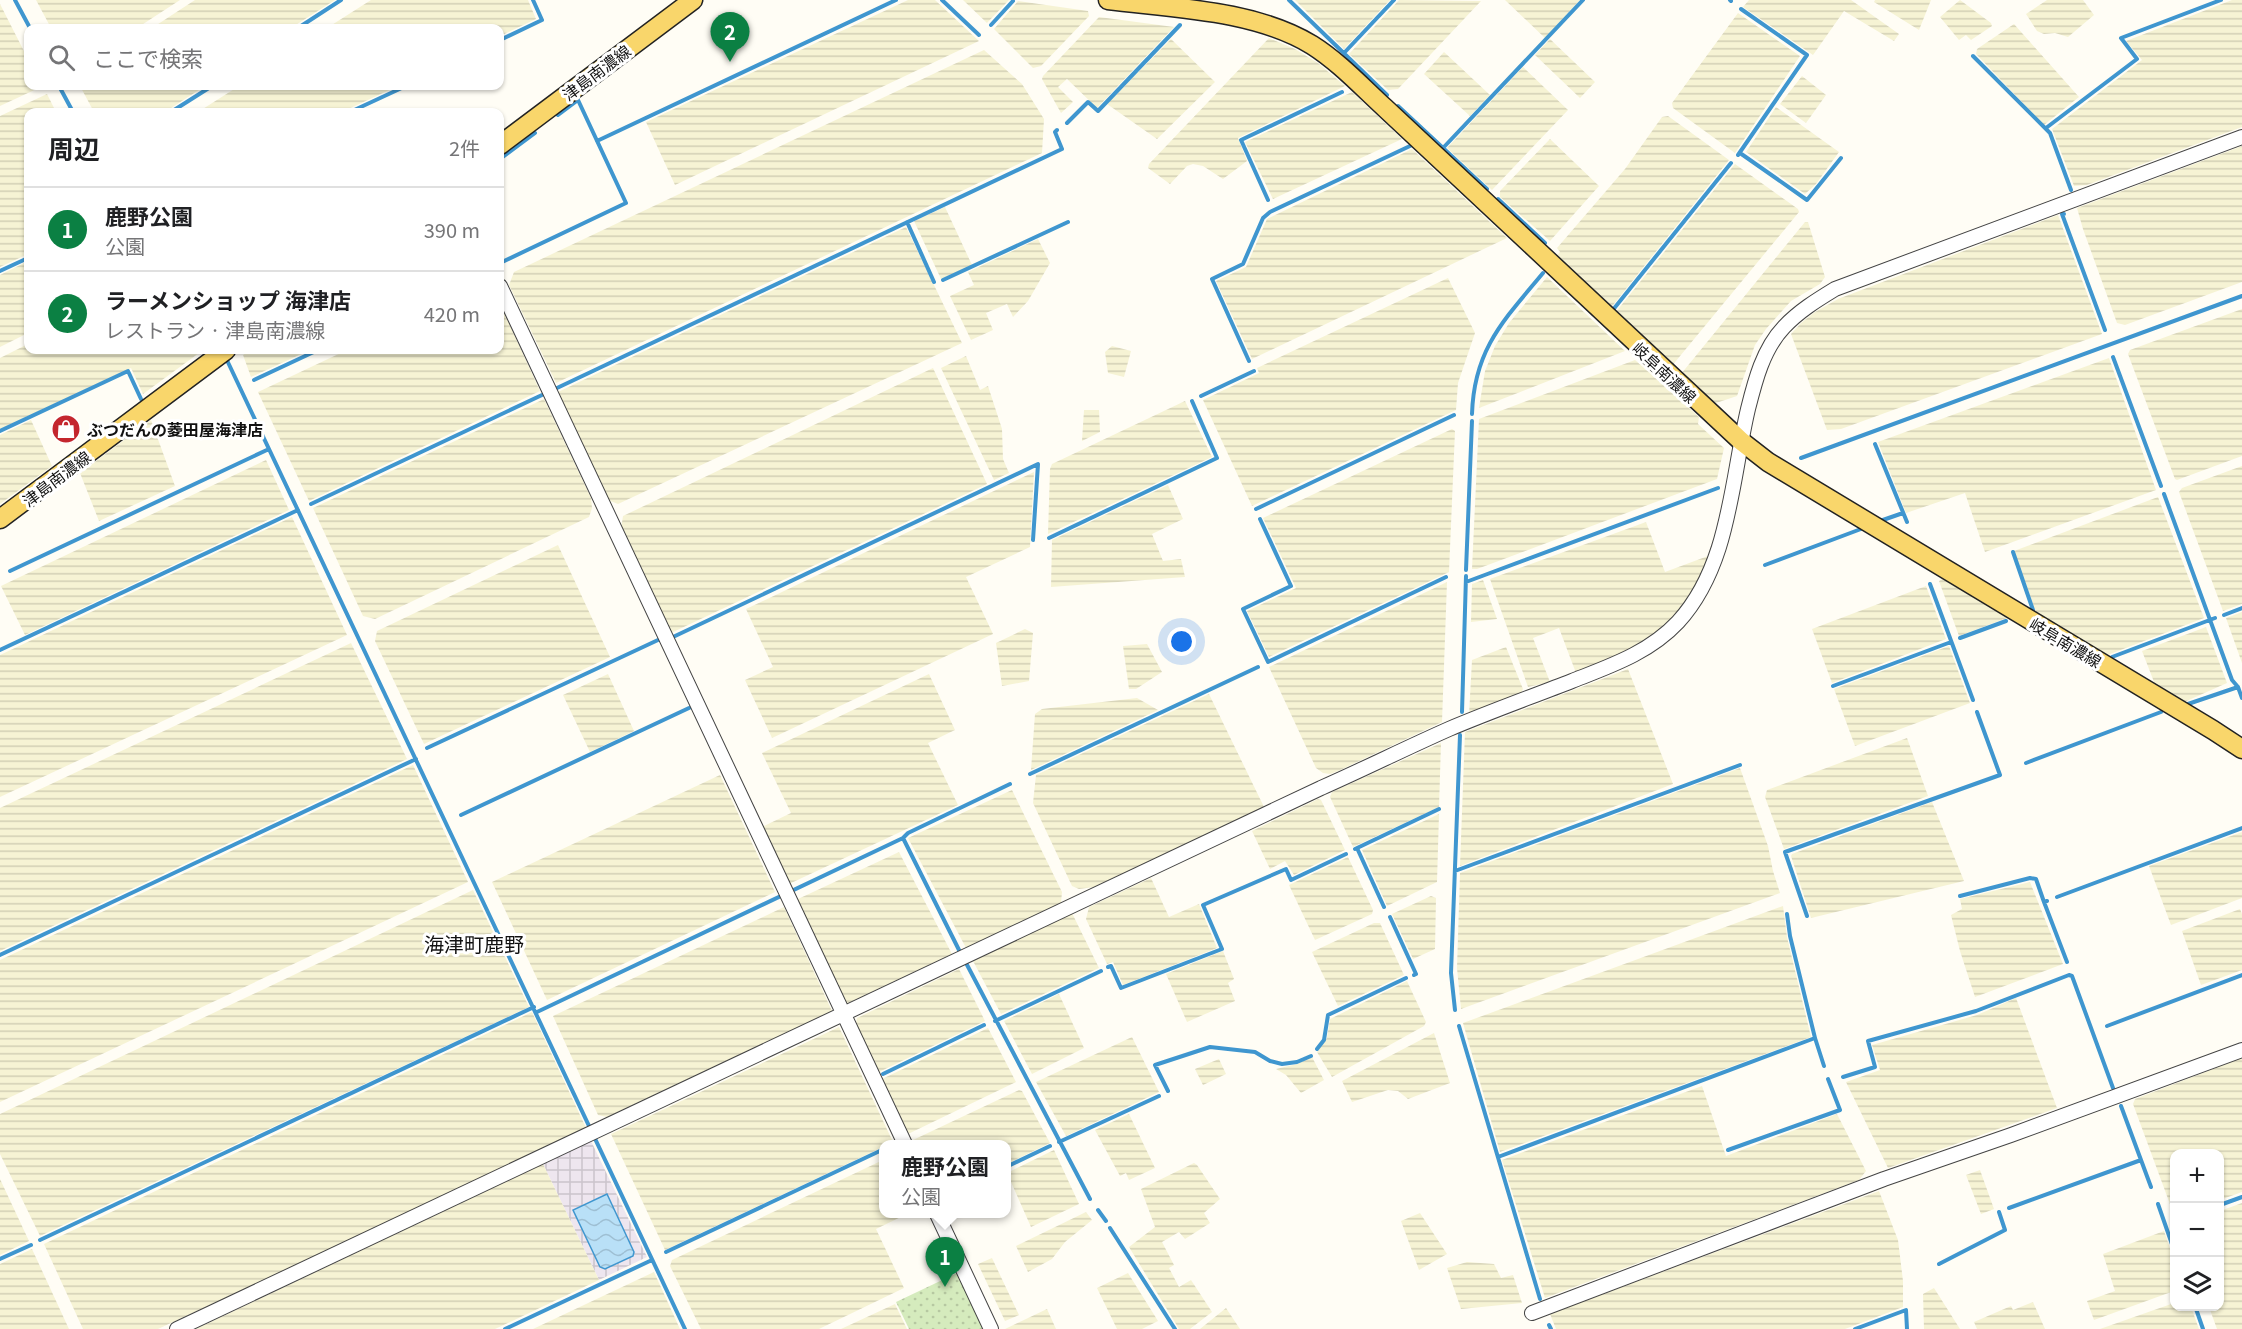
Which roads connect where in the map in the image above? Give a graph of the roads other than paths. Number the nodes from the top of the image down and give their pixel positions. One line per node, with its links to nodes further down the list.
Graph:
1 (693, 0): 4 (main road, 津島南濃線)
2 (1108, 0): 7 (main road, 岐阜南濃線)
3 (2242, 137): 7 (street)
4 (504, 142)
5 (504, 295): 10 (street)
6 (221, 354): 8 (main road, 津島南濃線)
7 (1741, 441): 9 (main road, 岐阜南濃線); 10 (street)
8 (0, 519)
9 (2242, 749)
10 (843, 1015): 12 (street); 15 (street)
11 (2242, 1050): 14 (street)
12 (903, 1140)
13 (939, 1218): 16 (street)
14 (1532, 1313)
15 (177, 1329)
16 (991, 1329)

